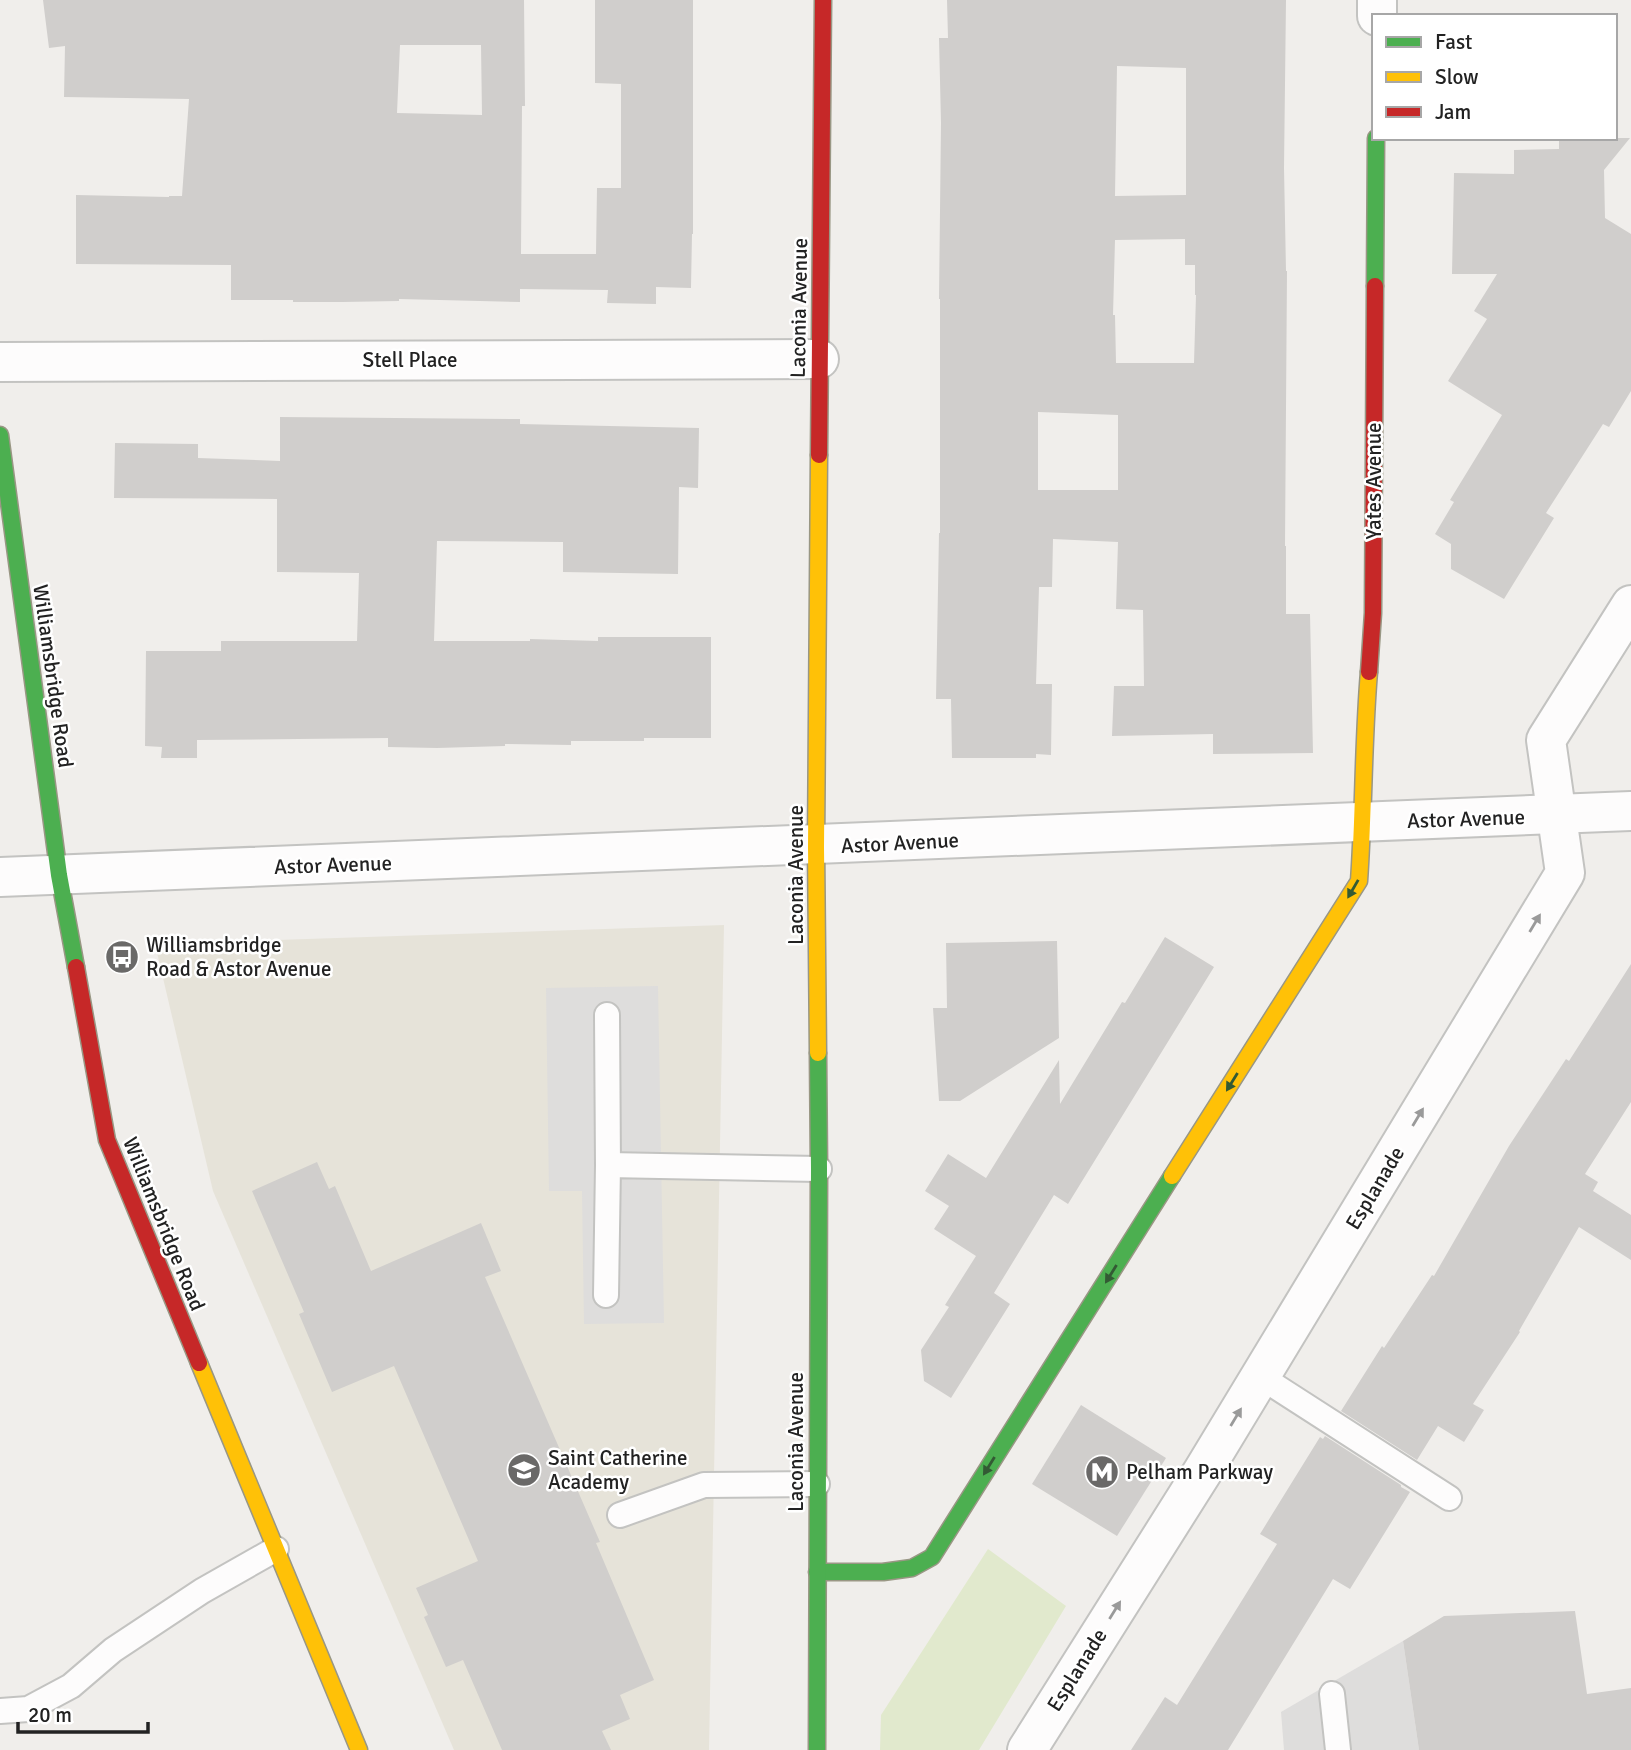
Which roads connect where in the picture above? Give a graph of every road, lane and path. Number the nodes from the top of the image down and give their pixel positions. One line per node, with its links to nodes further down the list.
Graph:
1 (823, 0): 3 (street, Laconia Avenue)
2 (1376, 140): 10 (street, Yates Avenue)
3 (819, 359): 4 (street, Stell Place); 11 (street, Laconia Avenue)
4 (0, 362)
5 (0, 435): 6 (street, Williamsbridge Road)
6 (4, 499): 12 (street, Williamsbridge Road)
7 (1631, 605): 9 (street, Esplanade)
8 (1631, 811): 9 (street, Astor Avenue)
9 (1556, 815): 10 (street, Astor Avenue); 18 (street, Esplanade, one-way to 9)
10 (1363, 823): 11 (street, Astor Avenue); 23 (street, one-way to 23)
11 (816, 847): 12 (street, Astor Avenue); 16 (street, Laconia Avenue)
12 (59, 875): 13 (street, Astor Avenue); 22 (street, Williamsbridge Road)
13 (0, 877)
14 (607, 1015): 15 (lane)
15 (608, 1165): 16 (lane); 17 (lane)
16 (819, 1169): 19 (street, Laconia Avenue)
17 (606, 1296)
18 (1261, 1377): 20 (lane); 28 (street, Esplanade, one-way to 18)
19 (817, 1484): 21 (lane); 23 (street, Laconia Avenue)
20 (1449, 1498)
21 (620, 1516)
22 (276, 1549): 25 (lane); 26 (street, Williamsbridge Road)
23 (817, 1572): 27 (street, Laconia Avenue)
24 (1332, 1694): 29 (lane)
25 (0, 1710)
26 (359, 1750)
27 (817, 1750)
28 (1027, 1750)
29 (1338, 1750)

